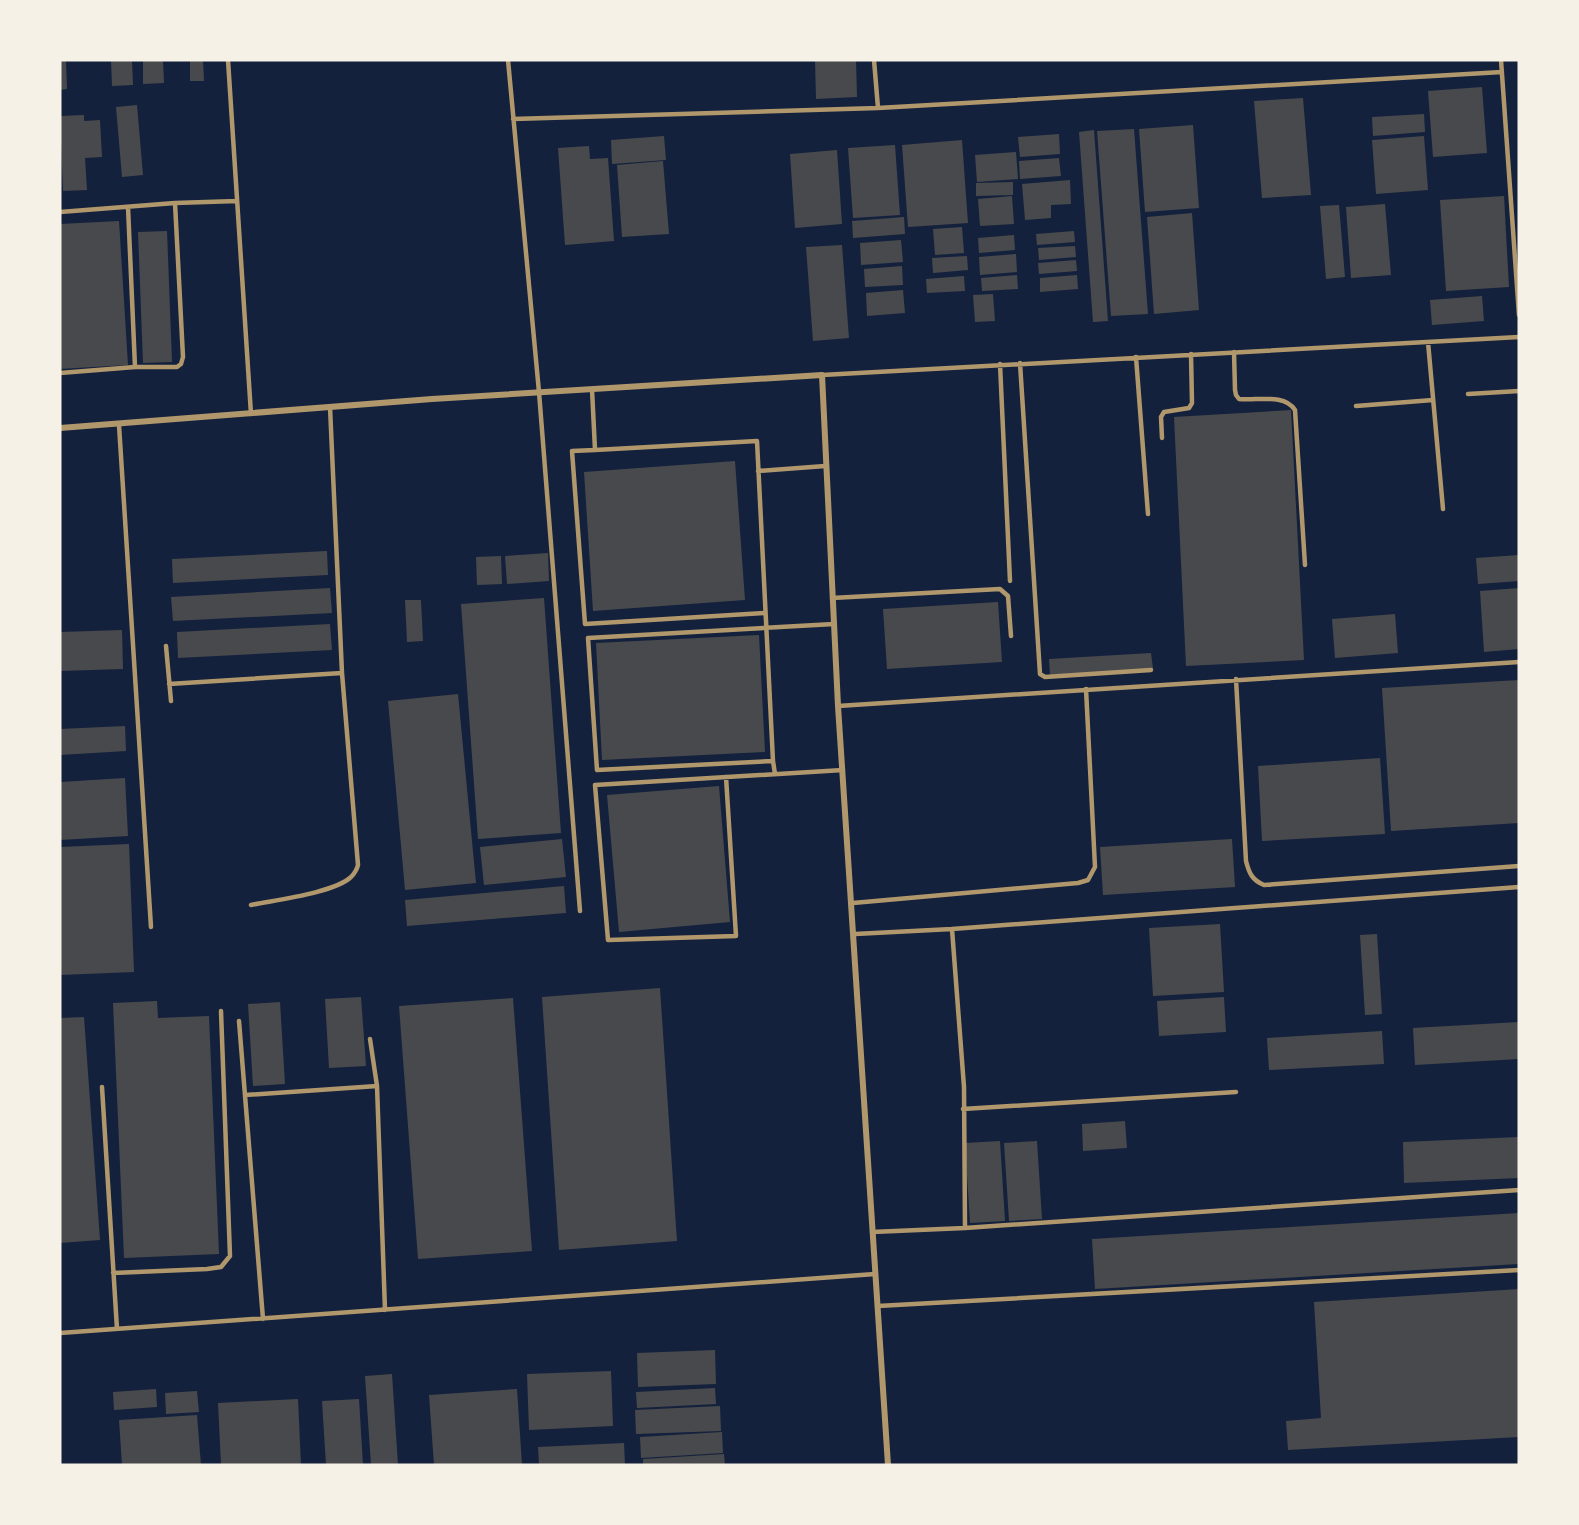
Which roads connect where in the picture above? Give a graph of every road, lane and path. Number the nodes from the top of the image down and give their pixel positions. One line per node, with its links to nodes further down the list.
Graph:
1 (228, 60): 8 (lane)
2 (508, 60): 7 (lane)
3 (874, 60): 6 (lane)
4 (1501, 60): 5 (lane)
5 (1502, 72): 6 (lane); 12 (lane)
6 (878, 108): 7 (lane)
7 (513, 119): 25 (lane)
8 (237, 201): 9 (lane); 30 (lane)
9 (175, 203): 10 (lane); 20 (lane)
10 (128, 207): 11 (lane); 20 (lane)
11 (60, 212)
12 (1519, 315)
13 (1519, 337): 14 (lane)
14 (1428, 342): 15 (lane); 27 (lane)
15 (1234, 352): 16 (lane); 39 (lane)
16 (1191, 354): 17 (lane); 33 (lane)
17 (1136, 357): 18 (lane); 38 (lane)
18 (1020, 363): 19 (lane); 48 (lane)
19 (1000, 364): 22 (lane); 40 (lane)
20 (135, 367): 21 (lane)
21 (60, 374)
22 (822, 375): 23 (street); 35 (street)
23 (592, 389): 25 (street); 34 (lane)
24 (1519, 391): 26 (lane)
25 (539, 392): 29 (street); 63 (lane)
26 (1468, 394)
27 (1433, 400): 28 (lane); 37 (lane)
28 (1356, 406)
29 (330, 407): 30 (street); 49 (lane)
30 (251, 414): 31 (street)
31 (119, 424): 32 (street); 64 (lane)
32 (60, 428)
33 (1162, 438)
34 (595, 450): 36 (lane); 42 (lane)
35 (825, 466): 36 (lane); 41 (street)
36 (758, 471): 42 (lane)
37 (1443, 509)
38 (1148, 514)
39 (1305, 565)
40 (1010, 580)
41 (832, 598): 43 (street); 45 (lane)
42 (765, 613): 44 (lane)
43 (834, 624): 44 (lane); 54 (street)
44 (766, 628): 55 (lane); 55 (lane)
45 (1011, 636)
46 (166, 646): 51 (lane)
47 (1519, 662): 50 (lane)
48 (1150, 670)
49 (342, 673): 51 (lane); 62 (lane)
50 (1236, 680): 52 (lane); 59 (lane)
51 (169, 684): 53 (lane)
52 (1086, 689): 54 (lane); 61 (lane)
53 (171, 701)
54 (838, 706): 56 (street)
55 (773, 761): 57 (lane)
56 (843, 770): 57 (lane); 61 (street)
57 (775, 774): 58 (lane)
58 (726, 777): 58 (lane)
59 (1519, 866)
60 (1519, 887): 65 (lane)
61 (853, 903): 66 (street)
62 (251, 905)
63 (580, 911)
64 (150, 927)
65 (952, 929): 66 (lane); 74 (lane)
66 (855, 934): 77 (street)
67 (221, 1011): 79 (lane)
68 (239, 1021): 73 (lane)
69 (370, 1039): 70 (lane)
70 (377, 1086): 73 (lane); 82 (lane)
71 (102, 1087): 79 (lane)
72 (1236, 1092): 74 (lane)
73 (245, 1095): 83 (lane)
74 (963, 1109): 76 (lane)
75 (1519, 1190): 76 (lane)
76 (965, 1228): 77 (lane)
77 (872, 1232): 80 (street)
78 (1519, 1270): 81 (lane)
79 (113, 1273): 84 (lane)
80 (875, 1274): 81 (street); 82 (lane)
81 (878, 1306): 86 (street)
82 (385, 1310): 83 (lane)
83 (263, 1319): 84 (lane)
84 (117, 1329): 85 (lane)
85 (60, 1334)
86 (888, 1465)

